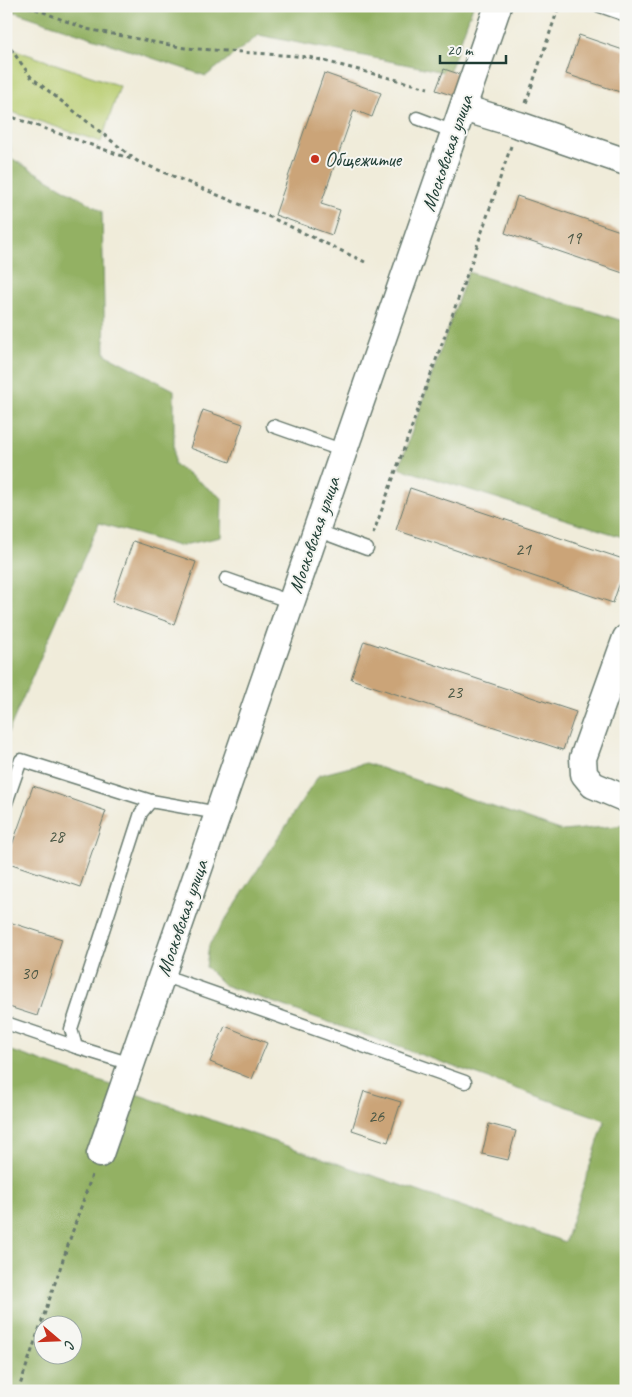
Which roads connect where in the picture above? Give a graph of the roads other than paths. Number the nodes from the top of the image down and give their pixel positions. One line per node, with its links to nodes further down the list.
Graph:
1 (498, 6): 4 (street, Московская улица)
2 (600, 6): 3 (lane)
3 (626, 15)
4 (463, 108): 6 (street, Московская улица); 7 (street)
5 (417, 118): 6 (lane)
6 (454, 132): 9 (street, Московская улица)
7 (626, 162)
8 (273, 426): 9 (lane)
9 (344, 451): 10 (street, Московская улица)
10 (316, 530): 11 (lane); 13 (street, Московская улица)
11 (367, 549)
12 (226, 579): 13 (lane)
13 (291, 602): 18 (street, Московская улица)
14 (626, 638): 15 (street)
15 (626, 799)
16 (151, 801): 17 (lane); 18 (lane); 21 (lane)
17 (6, 803)
18 (218, 812): 19 (street, Московская улица)
19 (162, 975): 22 (street, Московская улица); 23 (lane)
20 (6, 1023): 21 (lane)
21 (76, 1047): 22 (lane)
22 (132, 1064): 24 (street, Московская улица)
23 (465, 1082)
24 (100, 1154)

